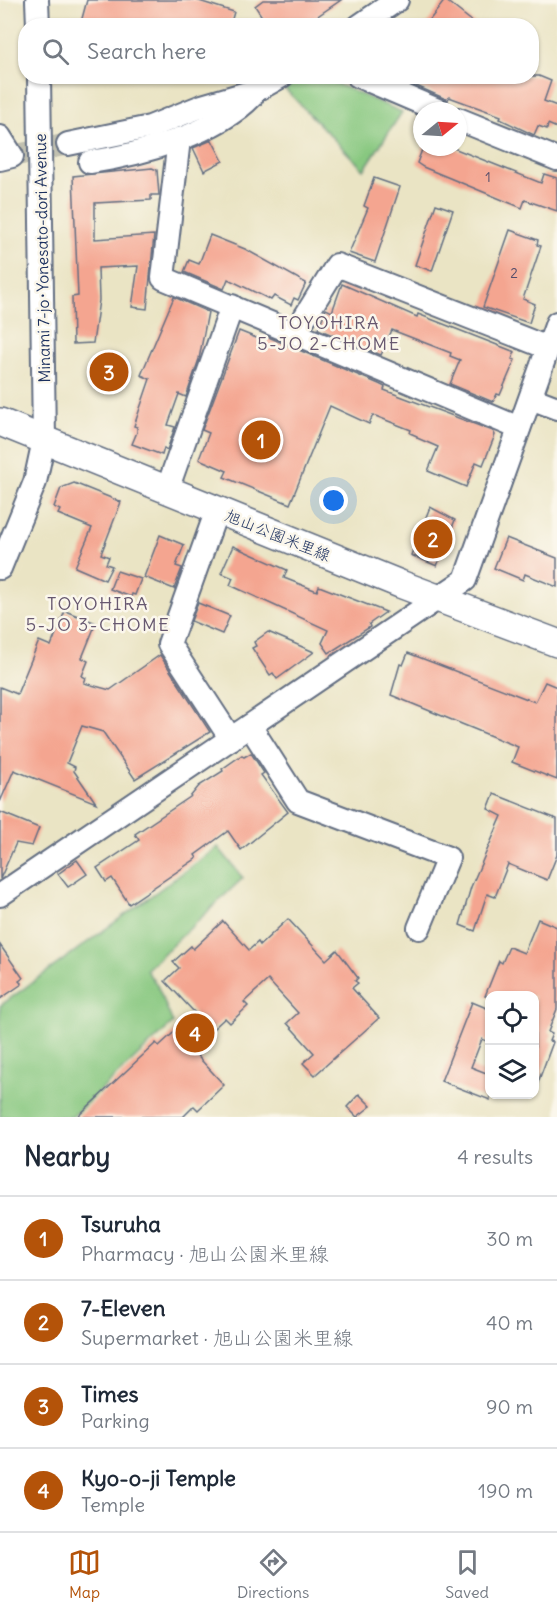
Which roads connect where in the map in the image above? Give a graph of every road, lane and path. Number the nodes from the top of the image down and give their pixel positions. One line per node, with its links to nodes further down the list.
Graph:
1 (37, 0): 3 (street)
2 (397, 0): 4 (street)
3 (38, 18)
4 (371, 18)
5 (39, 84): 25 (street, Minami 7-jo･Yonesato-dori Avenue)
6 (268, 84): 8 (street)
7 (377, 84): 9 (street)
8 (257, 90): 12 (street); 13 (street)
9 (419, 102)
10 (467, 122): 15 (street)
11 (0, 137): 14 (street)
12 (179, 139): 16 (street); 17 (street)
13 (68, 144)
14 (0, 159)
15 (557, 159)
16 (90, 162)
17 (232, 306): 19 (street); 26 (street)
18 (557, 323): 20 (street)
19 (295, 333): 20 (street); 24 (street)
20 (548, 348): 21 (street)
21 (531, 398): 22 (street); 24 (street)
22 (557, 408)
23 (0, 422): 25 (main road, 旭山公園米里線)
24 (519, 428): 29 (street)
25 (44, 440): 26 (main road, 旭山公園米里線); 28 (street, Minami 7-jo･Yonesato-dori Avenue)
26 (167, 490): 27 (main road, 旭山公園米里線)
27 (217, 510): 29 (main road, 旭山公園米里線); 32 (street)
28 (0, 568)
29 (438, 598): 30 (main road, 旭山公園米里線); 31 (street)
30 (557, 643)
31 (250, 726): 32 (street); 34 (street)
32 (231, 739): 33 (street)
33 (0, 895)
34 (419, 928)

